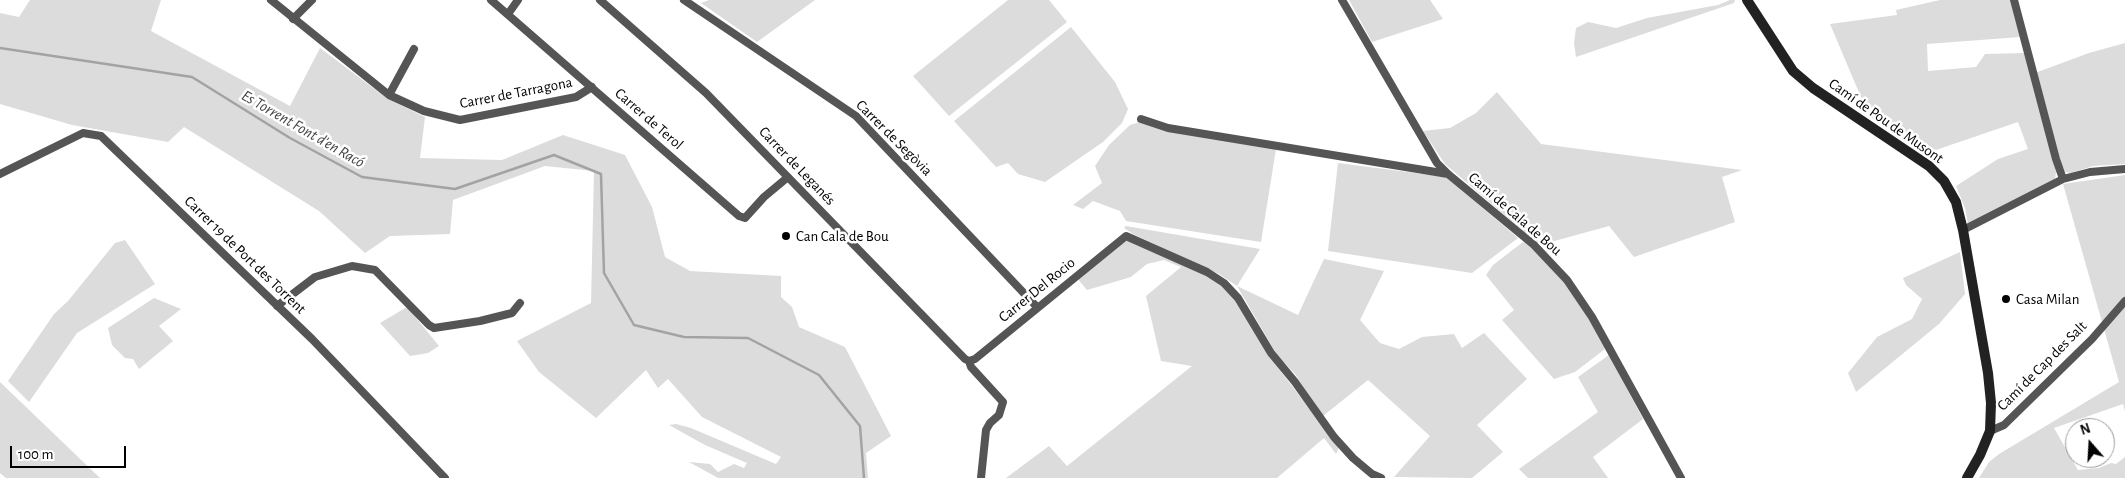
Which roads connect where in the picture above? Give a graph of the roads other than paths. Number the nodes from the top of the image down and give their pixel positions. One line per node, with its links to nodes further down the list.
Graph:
1 (272, 0): 11 (street, Carrer de Tarragona)
2 (312, 0): 11 (street)
3 (491, 0): 10 (street, Carrer de Terol)
4 (518, 0): 10 (street)
5 (600, 0): 19 (street, Carrer de Leganés)
6 (684, 0): 25 (street, Carrer de Segòvia)
7 (1342, 0): 18 (street, Camí de Cala de Bou)
8 (1747, 0): 21 (street, Camí de Pou de Musont)
9 (2014, 0): 20 (street)
10 (508, 14): 13 (street, Carrer de Terol)
11 (293, 19): 14 (street, Carrer de Tarragona)
12 (414, 49): 14 (street)
13 (592, 87): 14 (street, Carrer de Tarragona); 19 (street, Carrer de Terol)
14 (389, 95)
15 (1140, 119): 18 (street)
16 (2125, 169): 20 (street)
17 (0, 174): 24 (street, Carrer 19 de Port des Torrent)
18 (1448, 174): 31 (street, Camí de Cala de Bou)
19 (788, 177): 26 (street, Carrer de Leganés)
20 (2063, 179): 21 (street)
21 (1963, 230): 27 (street, Camí de Pou de Musont)
22 (2125, 301): 27 (street, Camí de Cap des Salt)
23 (520, 303): 24 (street)
24 (277, 306): 28 (street, Carrer 19 de Port des Torrent)
25 (1037, 307): 26 (street, Carrer Del Rocio); 30 (street, Carrer Del Rocio)
26 (967, 360): 29 (street, Carrer de Leganés)
27 (1990, 431): 32 (street)
28 (445, 478)
29 (981, 478)
30 (1381, 478)
31 (1681, 478)
32 (1966, 478)

